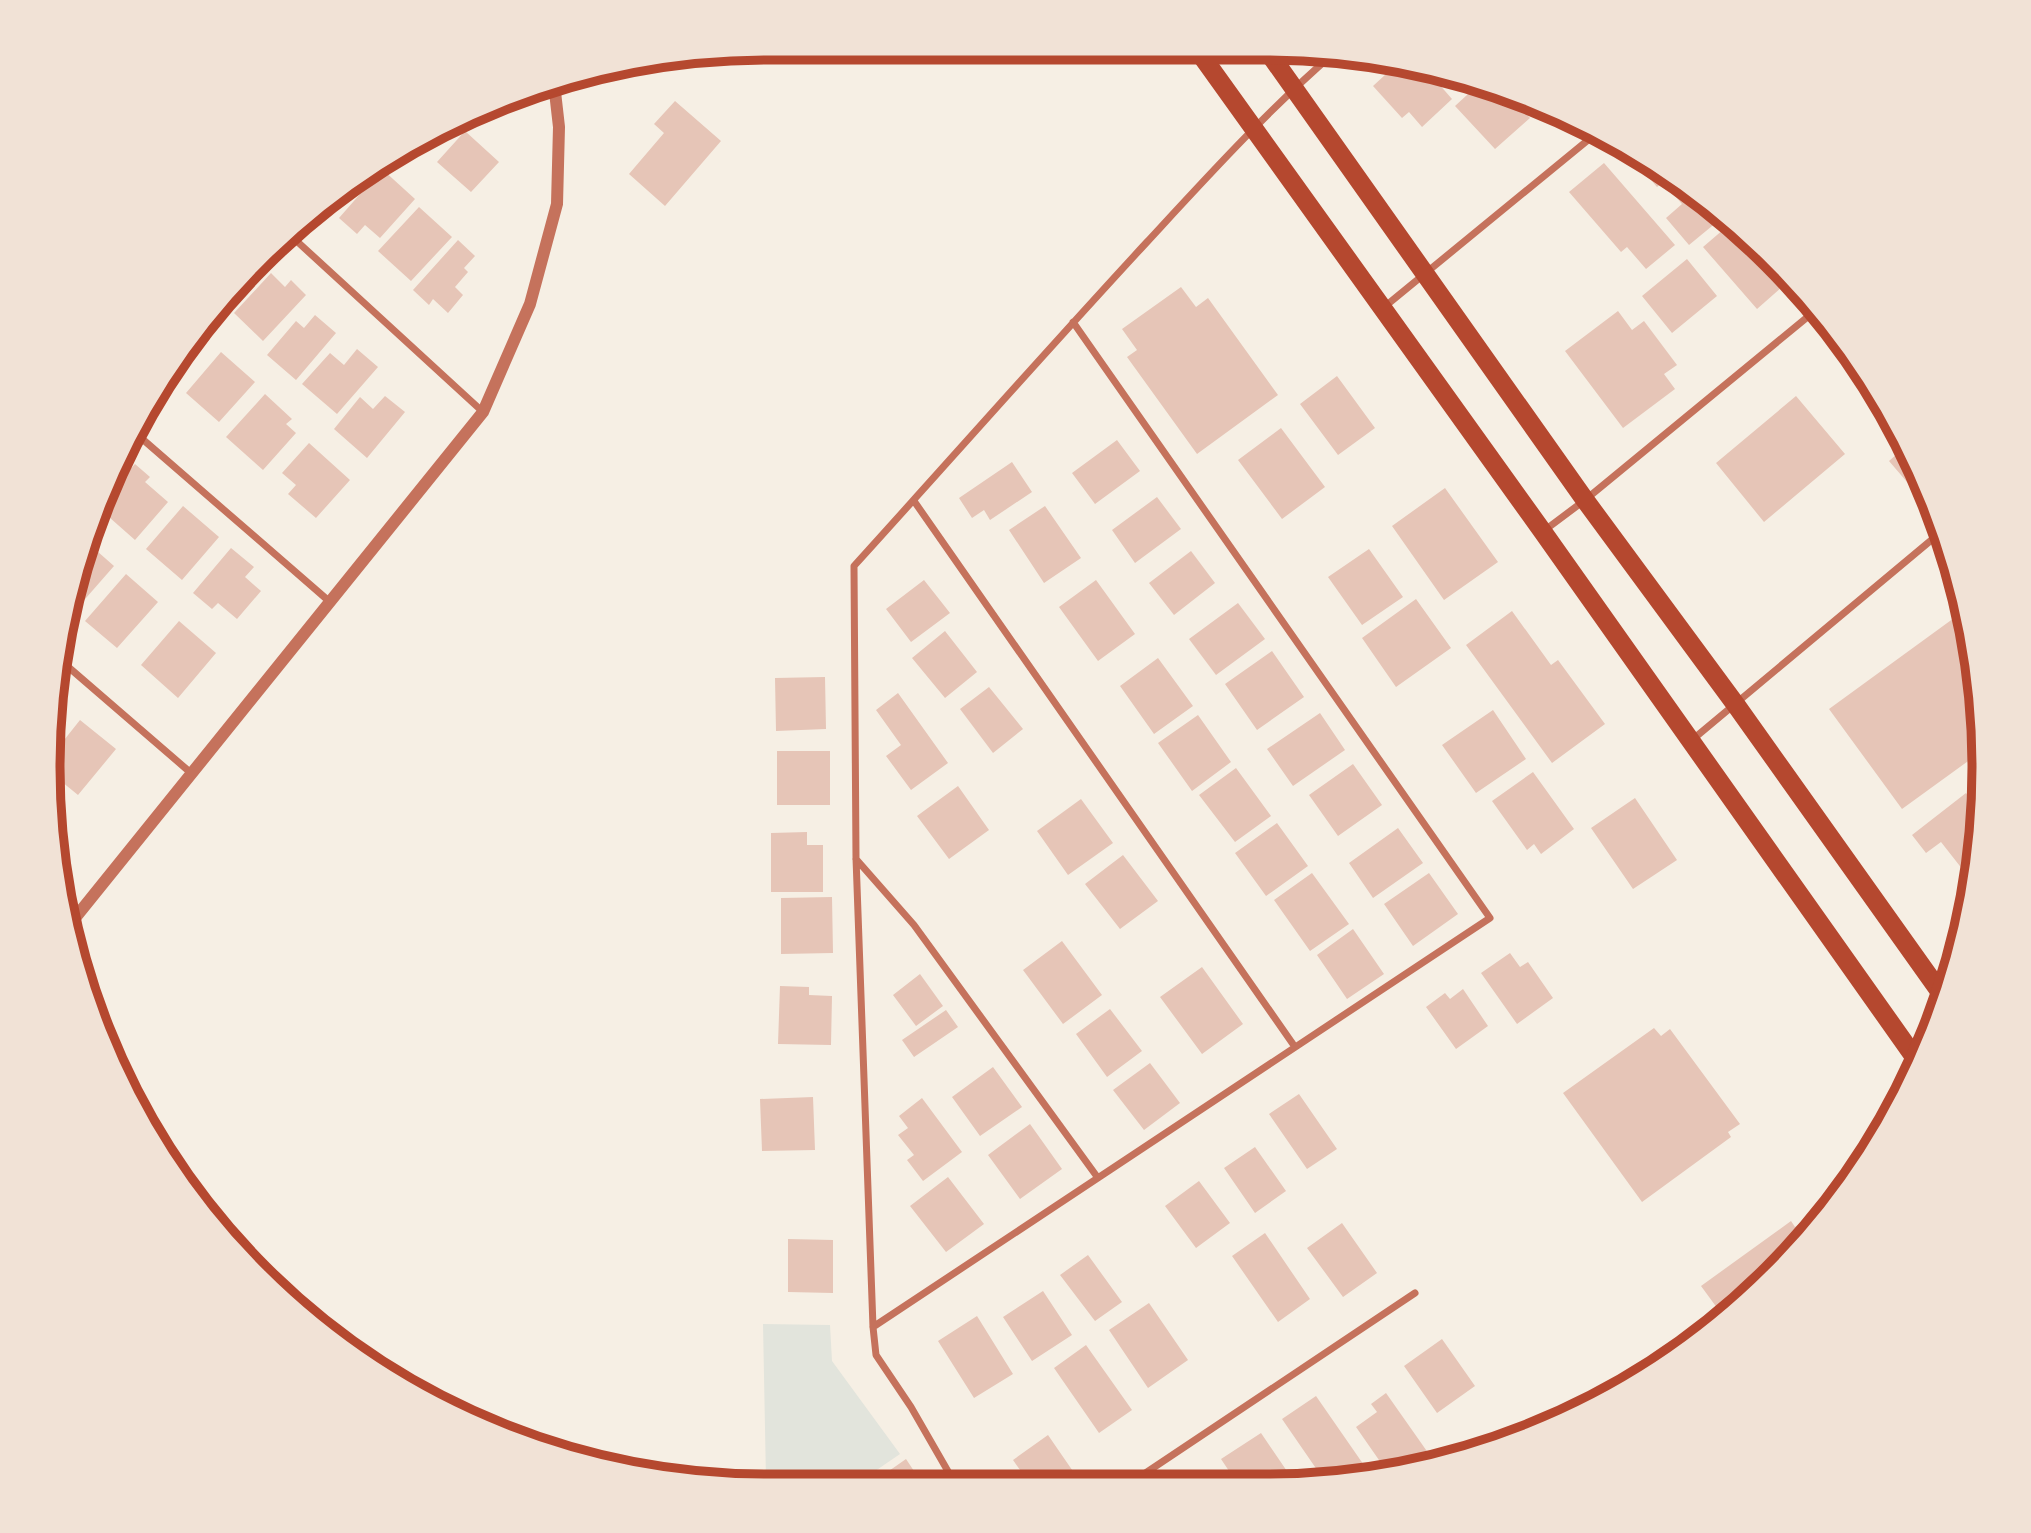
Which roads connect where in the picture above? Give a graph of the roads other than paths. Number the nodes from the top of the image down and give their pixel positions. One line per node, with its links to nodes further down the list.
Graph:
1 (1205, 60): 6 (highway)
2 (1274, 60): 4 (highway)
3 (1323, 62): 4 (street)
4 (1294, 87): 6 (street); 9 (highway)
5 (555, 92): 13 (street)
6 (1253, 127): 10 (highway); 12 (street)
7 (1590, 139): 9 (street)
8 (295, 240): 13 (street)
9 (1426, 274): 10 (street); 15 (highway)
10 (1382, 309): 17 (highway)
11 (1809, 316): 15 (street)
12 (1073, 322): 16 (street); 27 (street)
13 (483, 412): 19 (street)
14 (141, 438): 19 (street)
15 (1585, 500): 17 (street); 21 (highway)
16 (914, 501): 24 (street); 27 (street)
17 (1542, 532): 22 (highway)
18 (1934, 538): 21 (street)
19 (331, 602): 23 (street)
20 (67, 666): 23 (street)
21 (1736, 705): 22 (street); 26 (highway)
22 (1691, 741): 28 (highway)
23 (191, 773): 25 (street)
24 (856, 858): 29 (street); 31 (street)
25 (76, 917)
26 (1936, 986)
27 (1295, 1047): 29 (street)
28 (1911, 1052)
29 (1098, 1178): 31 (street)
30 (1415, 1293): 33 (street)
31 (873, 1327): 32 (street)
32 (950, 1474)
33 (1144, 1474)

